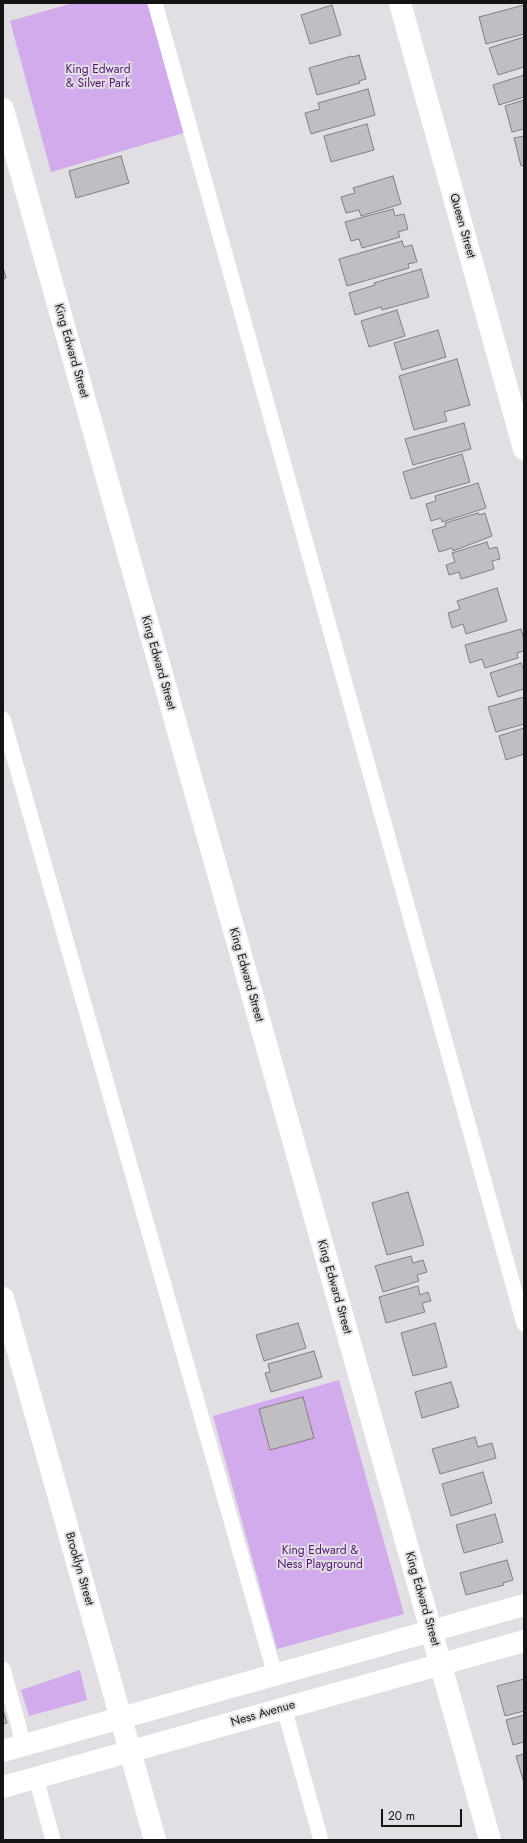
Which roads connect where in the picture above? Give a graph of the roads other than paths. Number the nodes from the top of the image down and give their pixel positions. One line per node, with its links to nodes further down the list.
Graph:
1 (155, 3): 7 (lane)
2 (400, 3): 4 (street, Queen Street)
3 (3, 109): 9 (street, King Edward Street)
4 (524, 449)
5 (3, 719): 13 (lane)
6 (3, 1298): 15 (street, Brooklyn Street)
7 (524, 1324)
8 (524, 1605): 9 (street)
9 (430, 1631): 11 (street, King Edward Street); 13 (street)
10 (524, 1641): 11 (street, Ness Avenue)
11 (440, 1664): 14 (street, Ness Avenue); 23 (street, King Edward Street)
12 (3, 1669): 16 (lane)
13 (275, 1675): 15 (street)
14 (284, 1708): 17 (street, Ness Avenue); 22 (lane)
15 (121, 1718): 16 (street); 17 (street, Brooklyn Street)
16 (13, 1748)
17 (130, 1752): 18 (street, Ness Avenue); 21 (street, Brooklyn Street)
18 (36, 1778): 19 (street, Ness Avenue); 20 (lane)
19 (3, 1787)
20 (53, 1840)
21 (155, 1840)
22 (321, 1840)
23 (490, 1840)

